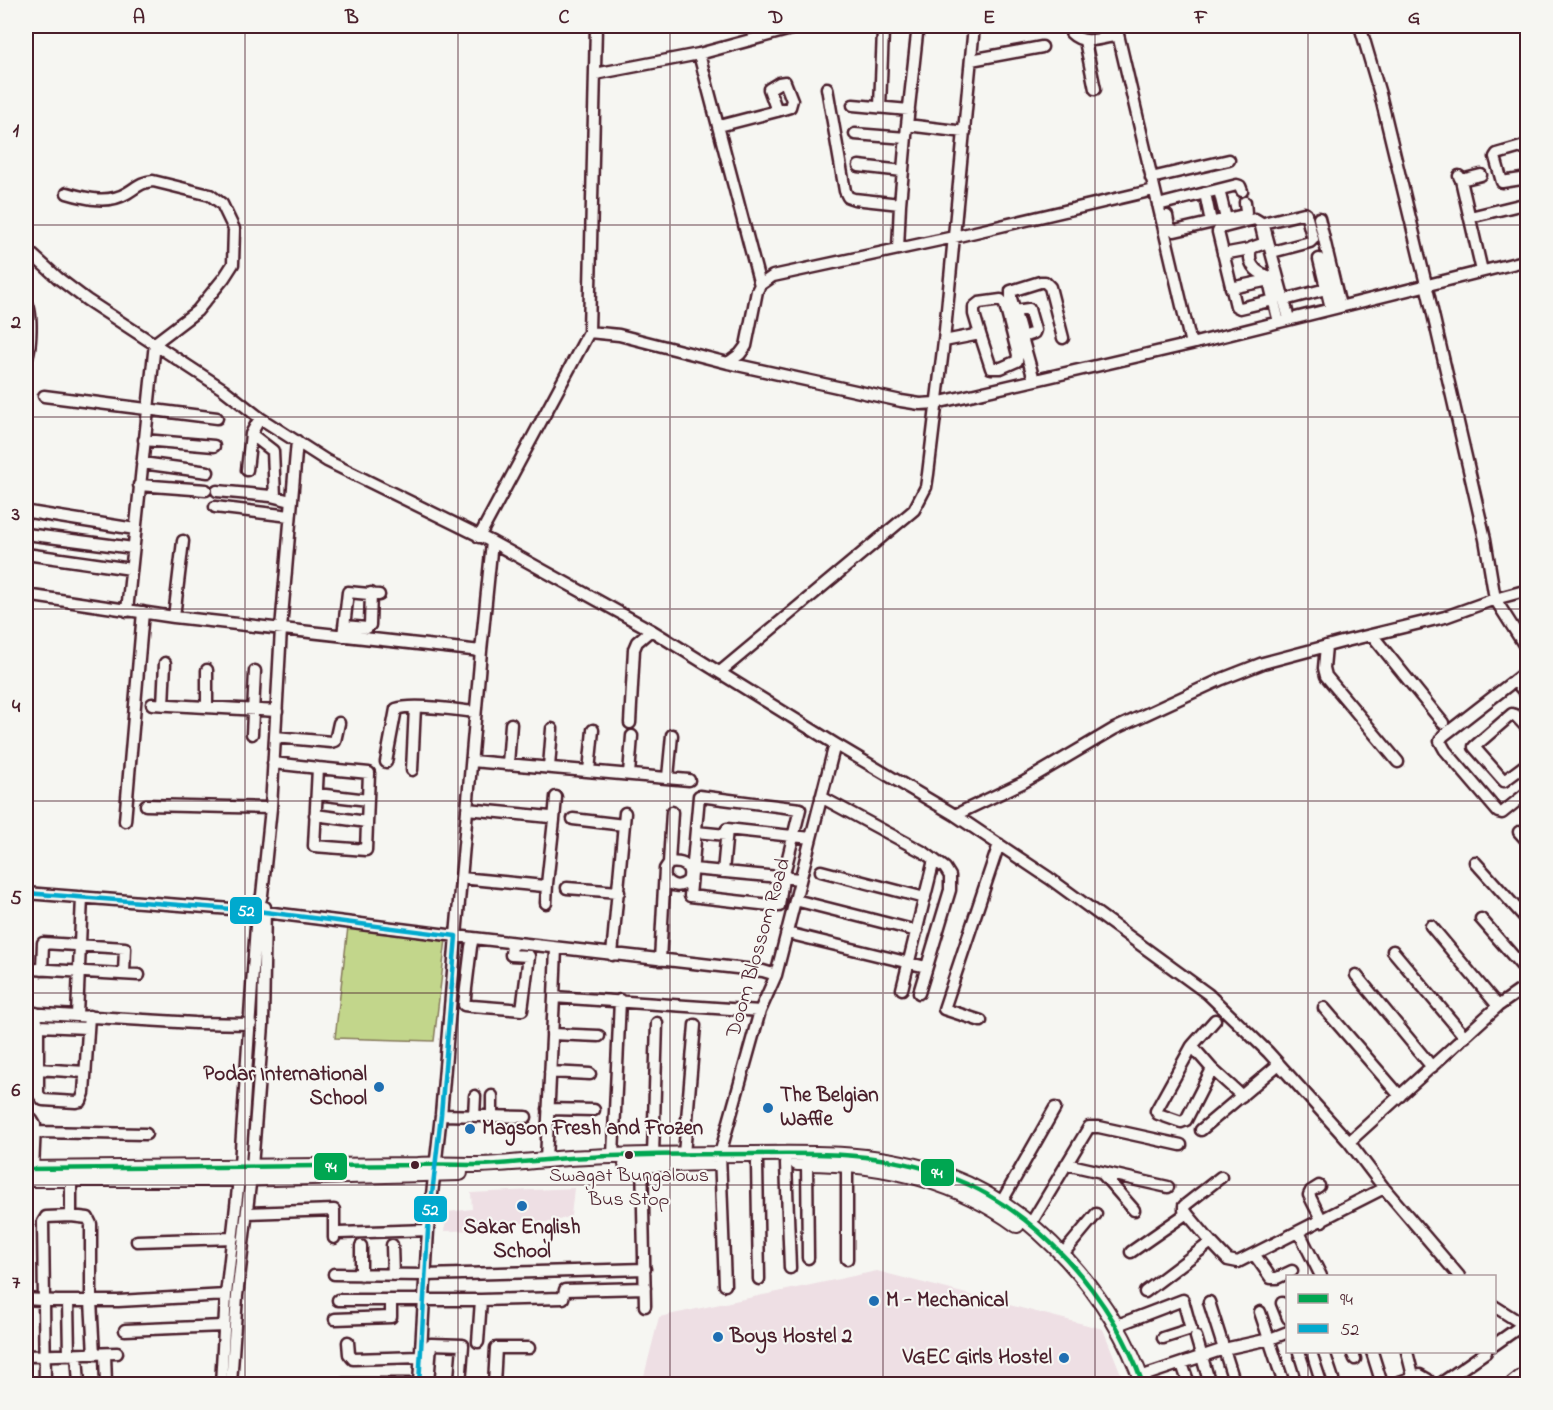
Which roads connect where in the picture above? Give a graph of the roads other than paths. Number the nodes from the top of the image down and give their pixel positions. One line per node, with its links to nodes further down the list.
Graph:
1 (596, 26): 13 (street)
2 (801, 26): 11 (street)
3 (885, 26): 17 (street)
4 (914, 26): 18 (street)
5 (974, 26): 12 (street)
6 (1360, 26): 53 (street)
7 (1117, 30): 9 (street); 30 (street)
8 (1071, 33): 9 (street)
9 (1085, 41): 15 (street)
10 (1042, 47): 12 (street)
11 (699, 54): 13 (street); 21 (street)
12 (971, 60): 22 (street)
13 (595, 74): 61 (street)
14 (827, 88): 37 (street)
15 (1095, 89)
16 (853, 105): 17 (street)
17 (880, 106): 18 (street)
18 (909, 110): 20 (street)
19 (777, 111): 21 (street)
20 (907, 125): 22 (street); 24 (street)
21 (719, 126): 54 (street)
22 (965, 132): 43 (street)
23 (855, 134): 24 (street)
24 (906, 138): 28 (street)
25 (1527, 145): 31 (street)
26 (1230, 160): 30 (street)
27 (859, 166): 28 (street)
28 (903, 171): 37 (street)
29 (1481, 175): 39 (street)
30 (1151, 178): 32 (street)
31 (1527, 178)
32 (1154, 190): 38 (street); 43 (street)
33 (1220, 190): 35 (street); 41 (street); 41 (street)
34 (67, 193): 65 (street)
35 (1205, 194): 38 (street); 42 (street)
36 (1527, 203): 39 (street)
37 (900, 204): 45 (street)
38 (1161, 204): 42 (street); 66 (street)
39 (1470, 217): 51 (street)
40 (1318, 218): 59 (street)
41 (1226, 219): 42 (street)
42 (1211, 222)
43 (954, 237): 45 (street); 64 (street)
44 (26, 249): 65 (street)
45 (898, 249): 54 (street)
46 (1250, 249): 48 (street); 48 (street); 52 (street)
47 (1272, 252): 47 (street); 57 (street)
48 (1223, 254): 55 (street)
49 (1318, 259): 56 (street)
50 (1527, 260): 51 (street)
51 (1482, 271): 53 (street)
52 (1269, 280): 55 (street); 57 (street)
53 (1426, 284): 59 (street); 100 (street)
54 (760, 285): 68 (street)
55 (1231, 288): 57 (street)
56 (1326, 289): 57 (street); 59 (street)
57 (1279, 300): 60 (street)
58 (26, 302): 67 (street)
59 (1336, 307): 60 (street)
60 (1284, 320): 66 (street)
61 (589, 332): 68 (street); 92 (street)
62 (980, 334): 62 (street); 64 (street)
63 (1063, 338): 69 (street)
64 (944, 341): 71 (street)
65 (155, 343): 72 (street); 74 (street)
66 (1191, 344): 69 (street)
67 (26, 359)
68 (728, 363): 71 (street)
69 (1034, 380): 71 (street)
70 (44, 396): 72 (street)
71 (936, 403): 115 (street)
72 (147, 409): 73 (street); 76 (street)
73 (217, 418)
74 (260, 418): 75 (street); 77 (street)
75 (250, 434): 80 (street); 85 (street)
76 (144, 440): 78 (street); 79 (street)
77 (297, 441): 86 (street); 92 (street)
78 (214, 446)
79 (142, 463): 81 (street); 82 (street)
80 (247, 470)
81 (208, 472)
82 (139, 485): 83 (street); 90 (street)
83 (206, 490)
84 (217, 491): 85 (street)
85 (275, 497): 86 (street)
86 (291, 501): 89 (street)
87 (215, 507): 89 (street)
88 (28, 512): 90 (street)
89 (291, 516): 104 (street)
90 (135, 529): 95 (street)
91 (26, 534): 95 (street)
92 (479, 537): 94 (street)
93 (183, 541): 103 (street)
94 (492, 542): 105 (street); 109 (street)
95 (133, 548): 97 (street)
96 (26, 554): 97 (street)
97 (131, 569): 101 (street)
98 (1527, 590): 100 (street)
99 (26, 596): 101 (street)
100 (1495, 599): 107 (street); 110 (street)
101 (127, 610): 102 (street)
102 (143, 612): 103 (street); 161 (street)
103 (174, 617): 104 (street)
104 (281, 629): 106 (street); 121 (street)
105 (651, 630): 115 (street); 124 (street)
106 (344, 631): 106 (street); 109 (street)
107 (1372, 634): 108 (street); 125 (street)
108 (1326, 646): 137 (street); 158 (street)
109 (481, 651): 122 (street)
110 (1527, 651)
111 (165, 663): 118 (street)
112 (207, 670): 118 (street)
113 (1527, 670): 116 (street)
114 (255, 671): 120 (street)
115 (720, 672): 134 (street)
116 (1515, 681): 117 (street); 148 (street)
117 (1527, 696)
118 (207, 707): 120 (street)
119 (415, 707): 122 (street); 136 (street); 143 (street)
120 (253, 709): 121 (street); 130 (street)
121 (277, 711): 133 (street)
122 (476, 712): 135 (street)
123 (339, 723): 133 (street)
124 (630, 723)
125 (1443, 723)
126 (512, 724): 140 (street)
127 (552, 729): 141 (street)
128 (1527, 729): 139 (street)
129 (593, 730): 144 (street)
130 (252, 734)
131 (672, 735): 146 (street)
132 (632, 736): 145 (street)
133 (275, 737): 138 (street)
134 (835, 744): 151 (street, Doom Blossom Road); 158 (street)
135 (472, 761): 140 (street); 155 (street)
136 (386, 762)
137 (1398, 762)
138 (273, 763): 142 (street); 154 (street)
139 (1527, 763)
140 (508, 764): 141 (street)
141 (549, 767): 144 (street)
142 (318, 768): 149 (street); 152 (street)
143 (412, 770)
144 (590, 771): 145 (street)
145 (628, 774): 146 (street)
146 (668, 777): 147 (street)
147 (689, 780)
148 (1527, 792)
149 (317, 794): 152 (street); 157 (street)
150 (556, 797): 160 (street)
151 (821, 797): 167 (street, Doom Blossom Road); 170 (street)
152 (368, 800): 162 (street)
153 (146, 805): 154 (street)
154 (271, 808): 188 (street)
155 (467, 809): 160 (street); 176 (street)
156 (672, 812): 171 (street)
157 (315, 815): 162 (street); 162 (street)
158 (955, 815): 169 (street)
159 (573, 819): 182 (street)
160 (554, 820): 180 (street)
161 (125, 821)
162 (367, 822)
163 (696, 832): 165 (street); 166 (street); 173 (street)
164 (1519, 832): 168 (street)
165 (726, 835): 166 (street); 175 (street)
166 (794, 836): 167 (street); 177 (street)
167 (811, 838): 179 (street, Doom Blossom Road)
168 (1527, 842)
169 (999, 844): 222 (street); 232 (street)
170 (934, 860): 185 (street); 203 (street)
171 (669, 862): 178 (street); 178 (street)
172 (1475, 862): 190 (street)
173 (693, 869): 175 (street); 177 (street)
174 (821, 871): 185 (street)
175 (723, 872): 177 (street)
176 (461, 878): 180 (street); 194 (street)
177 (783, 878): 179 (street)
178 (665, 879): 201 (street)
179 (800, 879): 186 (street, Doom Blossom Road)
180 (547, 884): 187 (street)
181 (567, 888): 182 (street)
182 (619, 892): 200 (street)
183 (26, 893): 184 (street)
184 (82, 897): 188 (street); 197 (street)
185 (925, 898): 192 (street)
186 (795, 900): 192 (street); 193 (street, Doom Blossom Road)
187 (546, 903)
188 (261, 912): 194 (street); 224 (street); 269 (street)
189 (1481, 919): 205 (street)
190 (1527, 921)
191 (1431, 926): 215 (street)
192 (916, 931): 202 (street)
193 (787, 933): 202 (street); 208 (street, Doom Blossom Road)
194 (456, 936): 195 (street); 246 (street)
195 (473, 938): 196 (street); 196 (street)
196 (512, 943): 198 (street)
197 (80, 946): 204 (street); 204 (street); 206 (street)
198 (556, 948): 200 (street); 213 (street)
199 (1392, 951): 230 (street)
200 (612, 955): 201 (street)
201 (660, 960): 208 (street)
202 (908, 964): 203 (street); 211 (street)
203 (926, 967): 212 (street)
204 (79, 972): 206 (street); 219 (street)
205 (1527, 973)
206 (124, 974): 207 (street)
207 (139, 975)
208 (776, 975): 217 (street, Doom Blossom Road)
209 (1356, 975): 233 (street)
210 (1527, 985): 215 (street)
211 (902, 989)
212 (919, 993)
213 (554, 997): 214 (street); 228 (street)
214 (620, 1000): 217 (street); 257 (street)
215 (1498, 1006): 230 (street)
216 (1324, 1008): 242 (street)
217 (760, 1011): 259 (street, Doom Blossom Road)
218 (31, 1013): 219 (street); 226 (street)
219 (77, 1015): 220 (street)
220 (89, 1016): 224 (street); 227 (street)
221 (1215, 1020): 231 (street)
222 (981, 1021)
223 (657, 1023): 258 (street)
224 (251, 1024): 269 (street)
225 (695, 1025): 256 (street)
226 (38, 1026): 227 (street); 234 (street)
227 (88, 1028): 236 (street)
228 (552, 1034): 229 (street); 237 (street)
229 (599, 1036)
230 (1464, 1036): 233 (street)
231 (1192, 1046): 235 (street); 235 (street)
232 (1279, 1064): 241 (street); 254 (street)
233 (1432, 1067): 242 (street)
234 (37, 1069): 236 (street); 236 (street)
235 (1212, 1069): 241 (street)
236 (85, 1072)
237 (550, 1072): 238 (street); 244 (street)
238 (590, 1074)
239 (475, 1096): 247 (street)
240 (492, 1096): 248 (street)
241 (1242, 1096): 251 (street)
242 (1400, 1096): 254 (street)
243 (1055, 1108): 275 (street)
244 (548, 1109): 245 (street); 264 (street)
245 (594, 1110)
246 (441, 1115): 247 (street); 266 (street)
247 (474, 1116): 248 (street)
248 (492, 1116): 249 (street)
249 (526, 1117)
250 (26, 1118): 252 (street)
251 (1201, 1130)
252 (36, 1132): 253 (street); 267 (street)
253 (146, 1134)
254 (1349, 1142): 274 (street)
255 (1181, 1145): 265 (street)
256 (684, 1154): 258 (main road); 259 (main road)
257 (613, 1156): 258 (main road); 264 (main road)
258 (646, 1159): 259 (main road); 264 (main road); 296 (street)
259 (721, 1159): 260 (main road); 262 (main road); 305 (street, Doom Blossom Road)
260 (852, 1161): 261 (main road); 275 (main road); 294 (street)
261 (807, 1162): 263 (main road); 293 (street)
262 (757, 1163): 263 (main road); 304 (street)
263 (786, 1163): 295 (street)
264 (546, 1164): 266 (main road)
265 (1066, 1164): 268 (street); 282 (street)
266 (435, 1169): 269 (main road); 283 (street)
267 (28, 1172): 269 (main road); 271 (main road)
268 (1101, 1172): 273 (street); 276 (street)
269 (246, 1173): 271 (main road); 277 (street); 285 (street)
270 (1221, 1177): 278 (street)
271 (70, 1179): 280 (street)
272 (1319, 1186): 281 (street)
273 (1168, 1187)
274 (1384, 1188): 281 (street); 303 (street)
275 (1002, 1207): 282 (main road); 320 (main road)
276 (1134, 1210)
277 (247, 1213): 283 (street); 359 (street)
278 (1187, 1213): 287 (street); 290 (street)
279 (1096, 1214): 292 (street)
280 (71, 1216): 310 (street); 316 (street)
281 (1322, 1221): 284 (street)
282 (1030, 1225): 292 (main road)
283 (428, 1230): 301 (street)
284 (1299, 1233): 291 (street); 302 (street)
285 (232, 1238): 286 (street); 308 (street)
286 (137, 1241)
287 (1210, 1242): 291 (street); 307 (street)
288 (392, 1245): 300 (street)
289 (361, 1246): 299 (street)
290 (1131, 1252)
291 (1254, 1254): 297 (street)
292 (1062, 1255): 320 (main road)
293 (808, 1258)
294 (847, 1259)
295 (790, 1268)
296 (645, 1269): 301 (street); 306 (street)
297 (1292, 1271)
298 (334, 1274): 299 (street)
299 (361, 1275): 300 (street)
300 (393, 1275): 301 (street)
301 (426, 1275): 313 (street)
302 (1320, 1275)
303 (1458, 1275)
304 (759, 1279)
305 (725, 1286)
306 (645, 1288): 314 (street); 319 (street)
307 (1145, 1292)
308 (226, 1295): 316 (street); 326 (street)
309 (26, 1299): 310 (street)
310 (45, 1299): 315 (street); 347 (street)
311 (338, 1300): 312 (street)
312 (391, 1300): 313 (street); 324 (street)
313 (424, 1300): 314 (street); 348 (street)
314 (481, 1300): 334 (street)
315 (68, 1301): 316 (street); 345 (street)
316 (91, 1301): 344 (street)
317 (1209, 1302): 337 (street)
318 (1282, 1303): 323 (street)
319 (645, 1306)
320 (1098, 1306): 327 (main road); 354 (main road)
321 (1496, 1307): 325 (street)
322 (1260, 1312): 332 (street)
323 (1286, 1315)
324 (335, 1319)
325 (1526, 1324): 335 (street)
326 (223, 1326): 328 (street); 358 (street)
327 (1115, 1326): 331 (street); 354 (main road)
328 (125, 1330)
329 (1286, 1332): 332 (street)
330 (1196, 1337): 349 (street)
331 (1163, 1338)
332 (1270, 1339): 337 (street); 368 (street)
333 (348, 1342): 348 (street)
334 (478, 1342)
335 (1496, 1344)
336 (530, 1348): 364 (street)
337 (1224, 1349): 349 (street); 367 (street)
338 (117, 1353): 344 (street)
339 (1299, 1353): 369 (street)
340 (1324, 1353): 353 (street)
341 (1372, 1353): 370 (street)
342 (1407, 1353): 352 (street)
343 (1485, 1353): 373 (street)
344 (99, 1354): 345 (street); 357 (street)
345 (73, 1355): 347 (street); 356 (street)
346 (26, 1356): 347 (street)
347 (44, 1356): 355 (street)
348 (421, 1357): 361 (street)
349 (1201, 1358): 350 (street); 366 (street)
350 (1182, 1364): 354 (street); 365 (street)
351 (1527, 1372): 374 (main road)
352 (1413, 1376): 371 (street); 372 (street)
353 (1334, 1379)
354 (1139, 1382)
355 (45, 1384)
356 (79, 1384)
357 (106, 1384)
358 (221, 1384)
359 (231, 1384)
360 (343, 1384): 361 (street)
361 (422, 1384): 362 (street); 363 (street)
362 (453, 1384)
363 (460, 1384)
364 (494, 1384)
365 (1189, 1384)
366 (1210, 1384)
367 (1236, 1384)
368 (1284, 1384)
369 (1309, 1384)
370 (1382, 1384)
371 (1393, 1384)
372 (1432, 1384)
373 (1440, 1384)
374 (1513, 1384)

